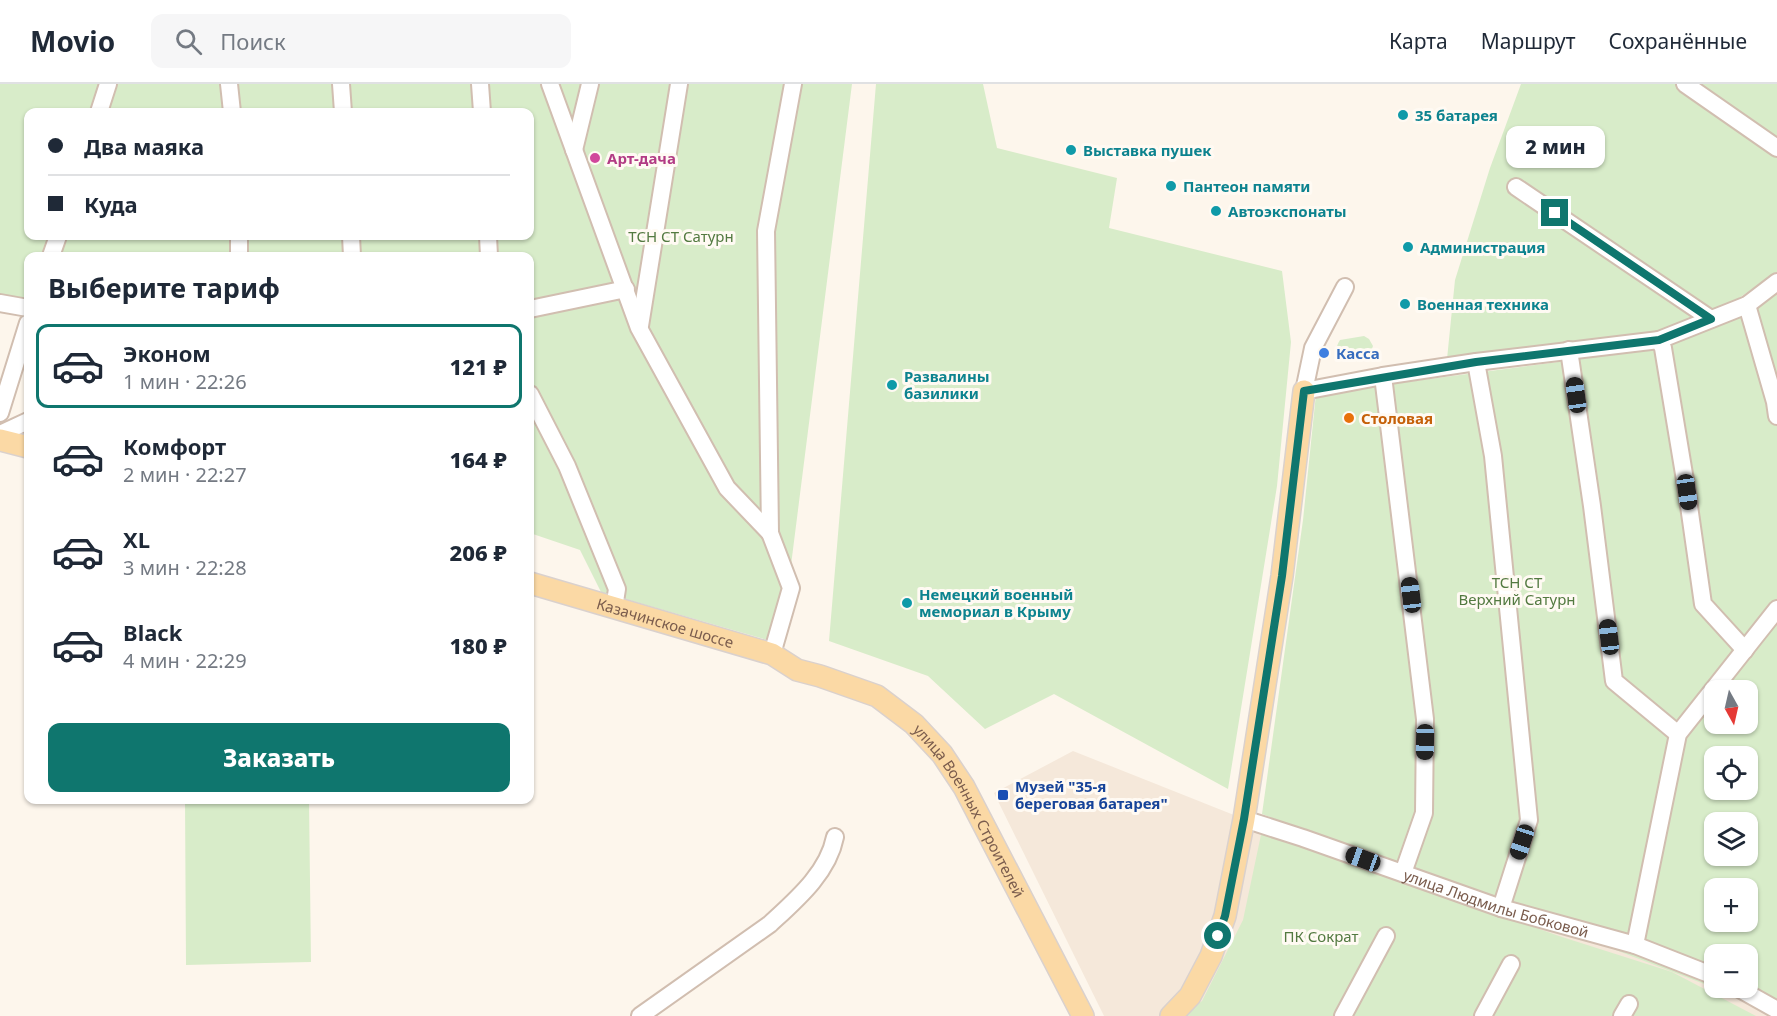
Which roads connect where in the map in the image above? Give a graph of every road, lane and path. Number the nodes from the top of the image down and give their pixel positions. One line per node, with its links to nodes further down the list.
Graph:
1 (108, 84): 10 (street)
2 (229, 84): 11 (street)
3 (341, 84): 12 (street)
4 (480, 84): 13 (street)
5 (550, 84): 15 (street)
6 (590, 84): 15 (street)
7 (679, 84): 25 (street)
8 (793, 84): 39 (street)
9 (1685, 84): 14 (street)
10 (100, 108)
11 (231, 108)
12 (343, 108)
13 (482, 108)
14 (1777, 148)
15 (574, 150): 19 (street)
16 (1516, 187): 24 (street)
17 (1777, 282): 21 (street)
18 (1345, 287): 31 (street)
19 (626, 289): 23 (street); 25 (street)
20 (0, 303): 22 (street)
21 (1747, 305): 24 (street); 34 (street)
22 (24, 307)
23 (534, 308)
24 (1711, 319): 27 (street)
25 (639, 328): 39 (street)
26 (24, 336): 33 (street)
27 (1659, 340): 28 (street); 43 (street)
28 (1569, 351): 29 (street); 46 (street)
29 (1476, 362): 30 (street); 50 (street)
30 (1383, 376): 31 (street); 49 (street)
31 (1304, 391): 47 (main road)
32 (534, 402): 41 (street)
33 (0, 413)
34 (1777, 416)
35 (24, 423): 36 (street)
36 (0, 434)
37 (0, 440): 38 (main road)
38 (24, 446)
39 (770, 533): 44 (street)
40 (534, 584): 41 (main road, Казачинское шоссе)
41 (614, 608): 44 (main road, Казачинское шоссе)
42 (1777, 609): 43 (street)
43 (1745, 650): 46 (street)
44 (772, 654): 45 (main road, Казачинское шоссе)
45 (797, 670): 57 (main road, улица Военных Строителей)
46 (1678, 734): 52 (street)
47 (1244, 819): 49 (street, улица Людмилы Бобковой); 59 (main road)
48 (835, 837): 58 (street)
49 (1403, 873): 50 (street, улица Людмилы Бобковой)
50 (1501, 908): 52 (street, улица Людмилы Бобковой)
51 (1386, 936): 60 (street)
52 (1635, 945): 54 (street, улица Людмилы Бобковой)
53 (1511, 964): 61 (street)
54 (1704, 972)
55 (1756, 998): 56 (street)
56 (1777, 1010)
57 (1083, 1013)
58 (640, 1016)
59 (1171, 1016)
60 (1343, 1016)
61 (1484, 1016)

